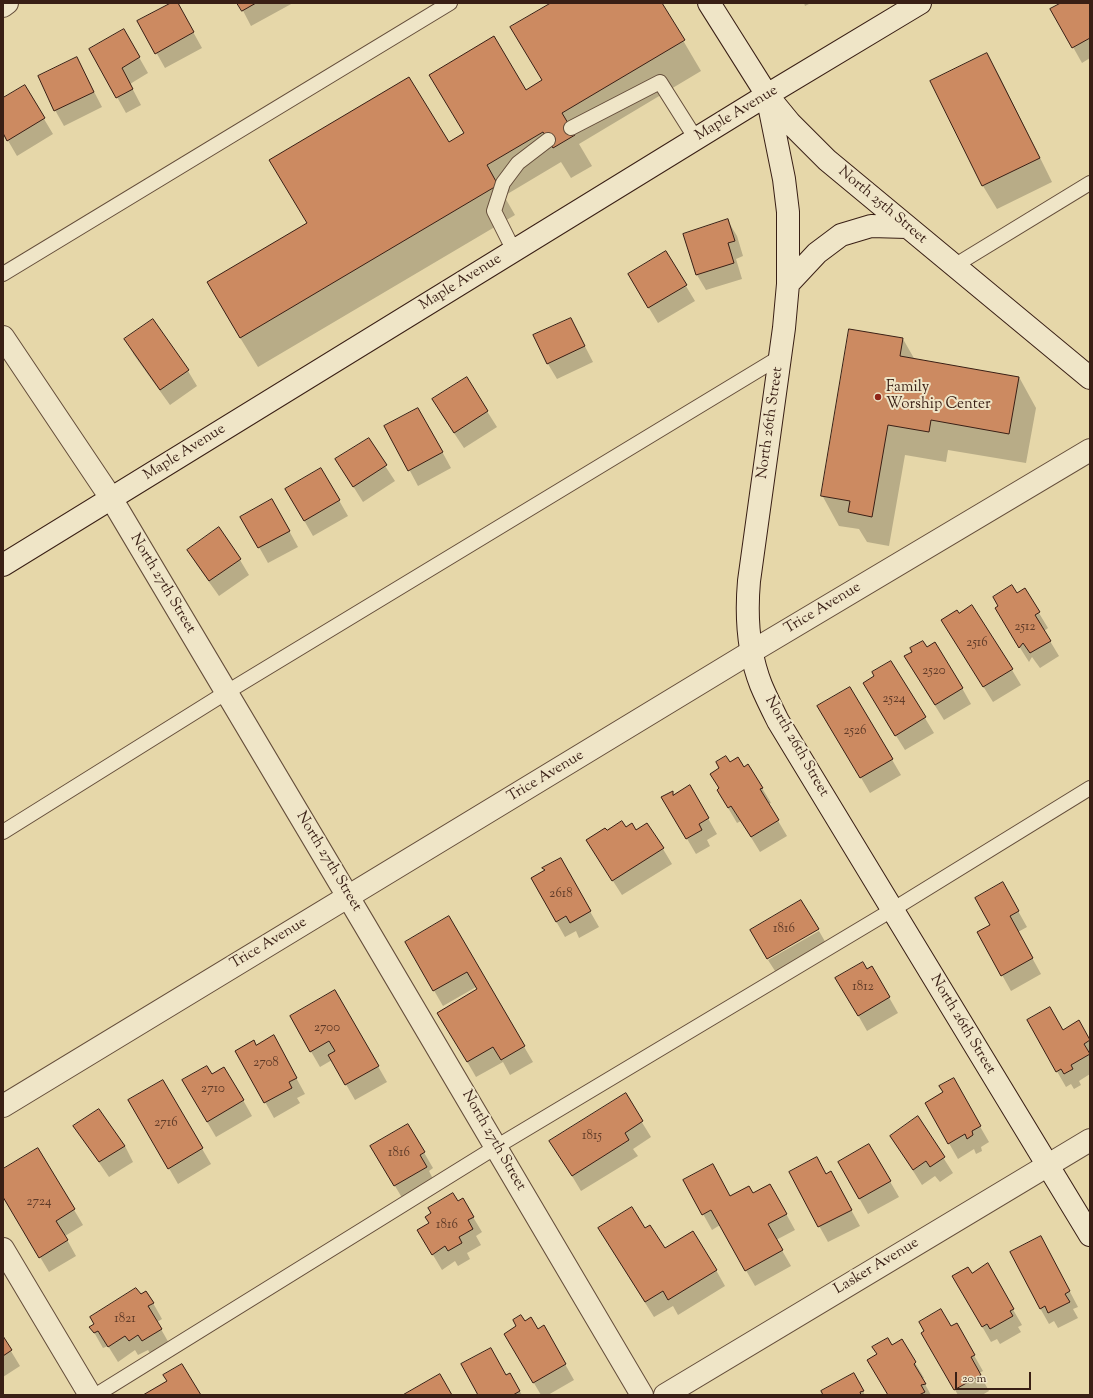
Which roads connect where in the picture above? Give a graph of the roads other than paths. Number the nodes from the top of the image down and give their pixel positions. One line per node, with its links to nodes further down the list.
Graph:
1 (7, 3): 5 (street)
2 (450, 3): 14 (lane)
3 (709, 3): 6 (street, North 25th Street)
4 (920, 3): 6 (street, Maple Avenue)
5 (3, 6)
6 (767, 96): 8 (street, Maple Avenue); 11 (street, North 25th Street); 15 (street, North 26th Street)
7 (571, 128): 8 (lane)
8 (696, 139): 12 (street, Maple Avenue)
9 (548, 140): 12 (lane)
10 (1090, 183): 13 (lane)
11 (907, 227): 13 (street, North 25th Street); 15 (street)
12 (514, 251): 20 (street, Maple Avenue)
13 (954, 266): 18 (street, North 25th Street)
14 (3, 274)
15 (788, 284): 17 (street, North 26th Street)
16 (3, 337): 20 (street, North 27th Street)
17 (780, 357): 22 (street, North 26th Street); 23 (lane)
18 (1090, 378)
19 (1090, 450): 22 (street, Trice Avenue)
20 (111, 498): 21 (street, Maple Avenue); 23 (street, North 27th Street)
21 (3, 565)
22 (751, 652): 26 (street, Trice Avenue); 27 (street, North 26th Street)
23 (227, 692): 25 (lane); 26 (street, North 27th Street)
24 (1090, 788): 27 (lane)
25 (3, 832)
26 (348, 896): 28 (street, Trice Avenue); 30 (street, North 27th Street)
27 (892, 910): 30 (lane); 31 (street, North 26th Street)
28 (3, 1106)
29 (1090, 1140): 31 (street, Lasker Avenue)
30 (496, 1147): 35 (lane); 36 (street, North 27th Street)
31 (1047, 1165): 32 (street, North 26th Street); 37 (street, Lasker Avenue)
32 (1090, 1235)
33 (3, 1249): 34 (street)
34 (90, 1395)
35 (96, 1395)
36 (642, 1395)
37 (664, 1395)

